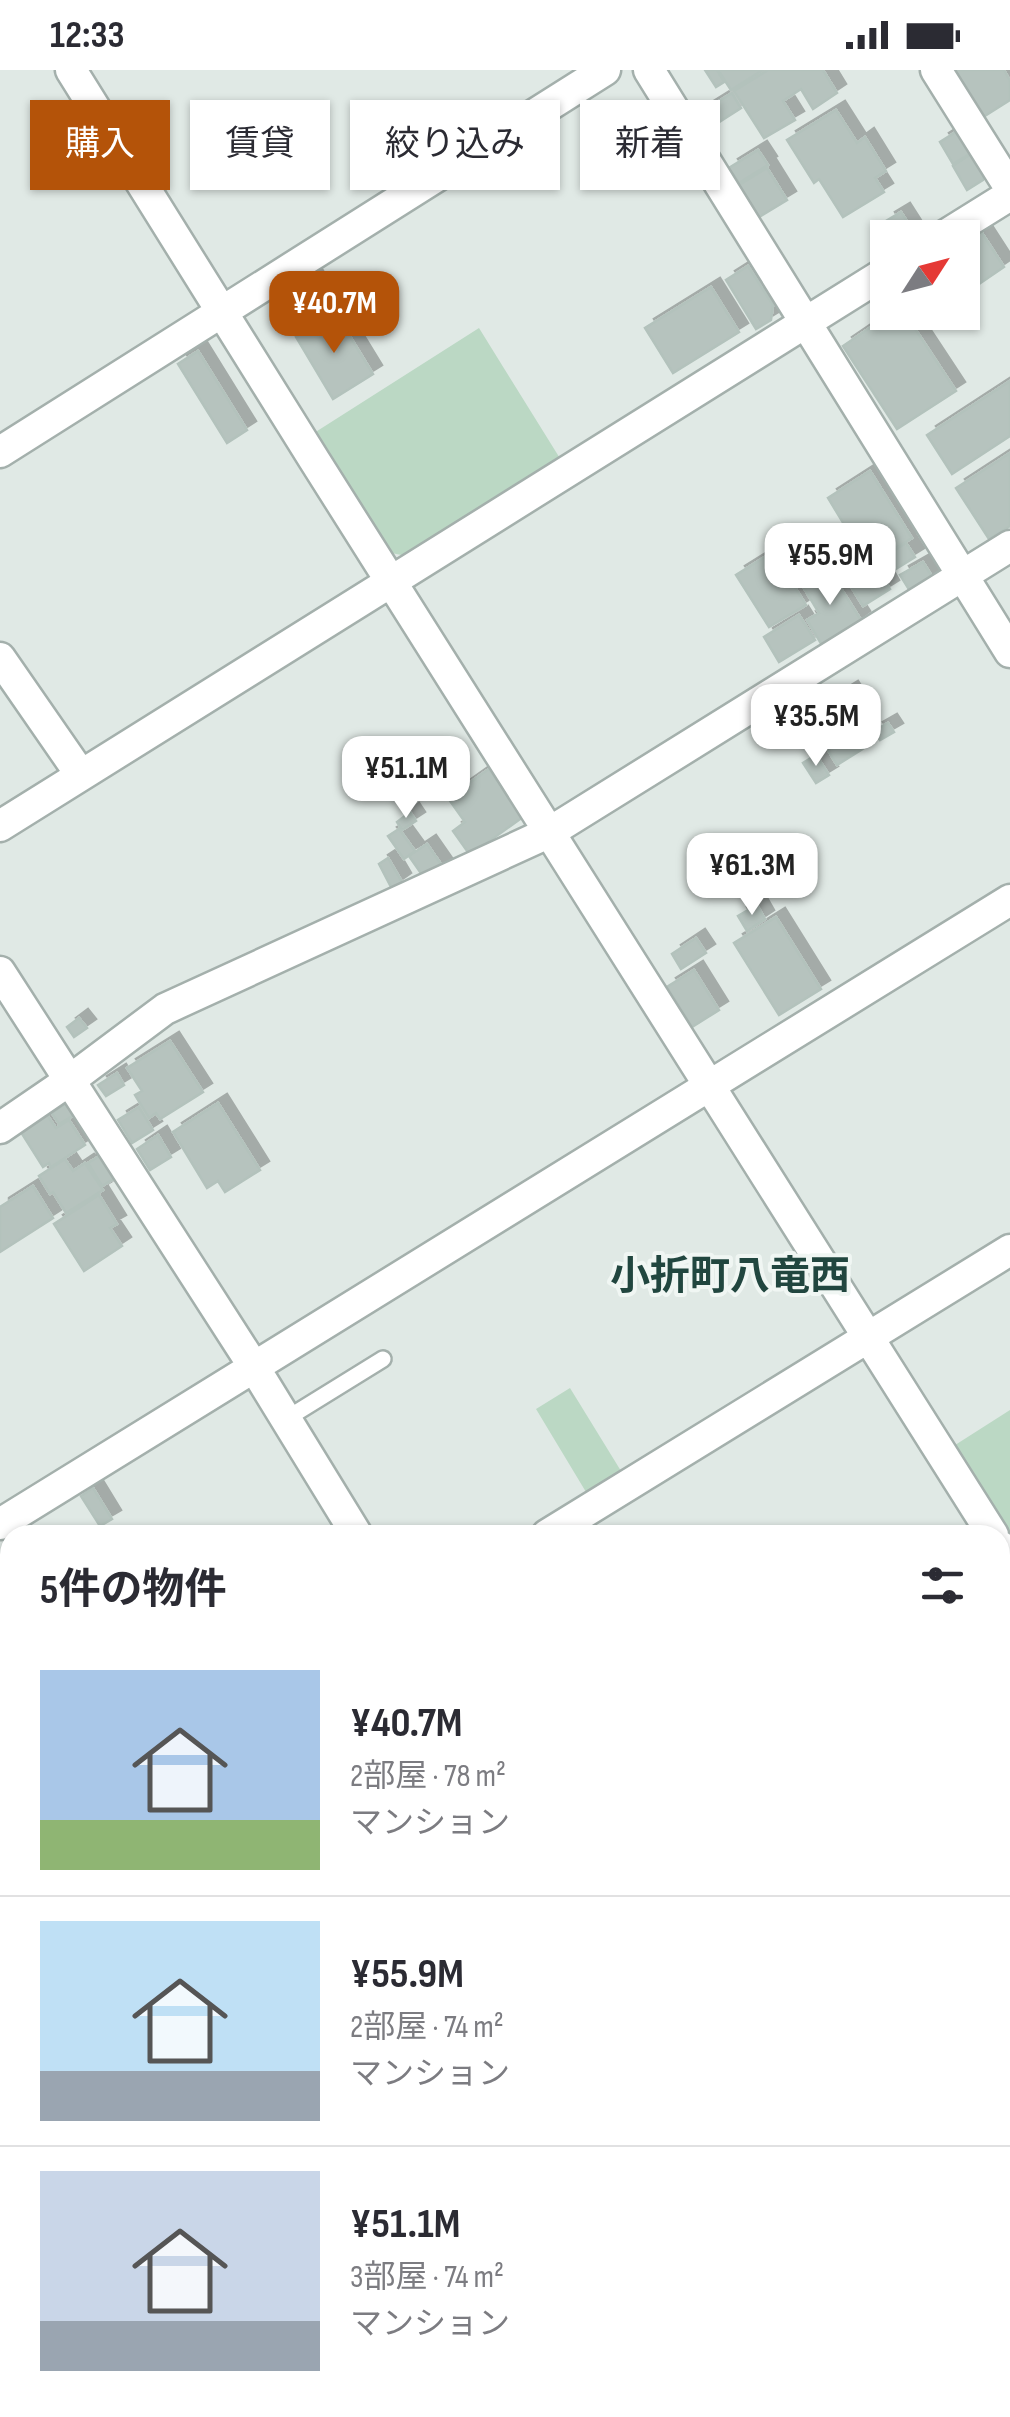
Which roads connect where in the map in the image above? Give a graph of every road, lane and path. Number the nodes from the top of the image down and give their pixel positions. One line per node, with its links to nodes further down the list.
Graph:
1 (72, 70): 8 (street)
2 (605, 70): 8 (street)
3 (649, 70): 9 (street)
4 (936, 70): 5 (street)
5 (1010, 192): 6 (street)
6 (969, 220)
7 (870, 282): 9 (street)
8 (222, 312): 10 (street); 13 (street)
9 (805, 323): 12 (street); 13 (street)
10 (0, 452)
11 (1010, 546): 12 (street)
12 (962, 575): 14 (street); 18 (street)
13 (392, 581): 16 (street); 18 (street)
14 (1010, 652)
15 (0, 658): 16 (street)
16 (81, 776): 17 (street)
17 (0, 826)
18 (550, 832): 21 (street); 22 (street)
19 (1010, 900): 22 (street)
20 (0, 972): 21 (street)
21 (70, 1080): 23 (street); 27 (street)
22 (710, 1086): 25 (street); 27 (street)
23 (0, 1128)
24 (1010, 1250): 25 (street)
25 (868, 1337): 31 (street); 32 (street)
26 (383, 1359): 28 (lane)
27 (254, 1367): 28 (street); 29 (street)
28 (286, 1419): 30 (street)
29 (0, 1524)
30 (351, 1525)
31 (564, 1525)
32 (987, 1525)

